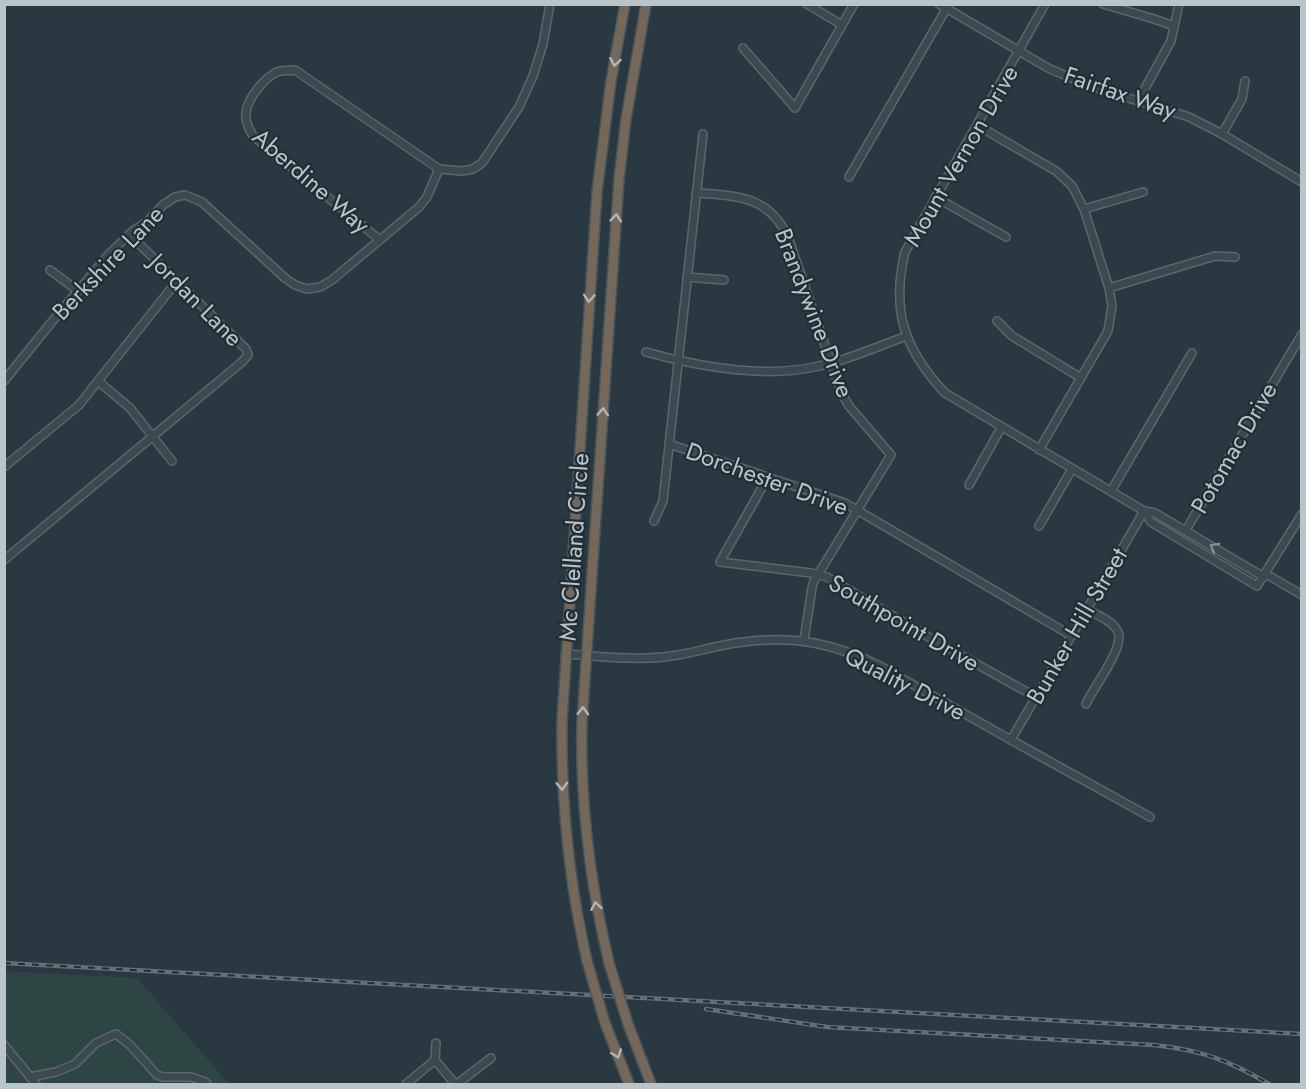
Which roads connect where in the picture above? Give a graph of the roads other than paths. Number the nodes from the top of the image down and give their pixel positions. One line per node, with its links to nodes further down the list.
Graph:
1 (550, 4): 20 (street)
2 (625, 4): 70 (highway, Mc Clelland Circle, one-way to 70)
3 (646, 4): 71 (highway, Mc Clelland Circle, one-way to 3)
4 (807, 4): 11 (street)
5 (854, 4): 11 (street)
6 (939, 4): 10 (street, Fairfax Way)
7 (1045, 4): 14 (street, Mount Vernon Drive)
8 (1103, 4): 12 (street)
9 (1179, 4): 12 (street)
10 (948, 7): 14 (street, Fairfax Way); 21 (street)
11 (842, 25): 13 (street)
12 (1174, 26): 16 (street)
13 (743, 48)
14 (1020, 52): 16 (street, Fairfax Way); 17 (street, Mount Vernon Drive)
15 (1245, 81): 19 (street)
16 (1138, 101): 19 (street, Fairfax Way)
17 (977, 125): 25 (street, Mount Vernon Drive); 26 (street)
18 (703, 134): 24 (street, Dorchester Drive)
19 (1222, 134): 22 (street, Fairfax Way)
20 (439, 169): 29 (street, Berkshire Lane); 29 (street, Aberdine Way)
21 (849, 177)
22 (1302, 182)
23 (1143, 192): 26 (street)
24 (696, 193): 32 (street, Dorchester Drive); 43 (street, Brandywine Drive)
25 (935, 197): 28 (street); 39 (street, Mount Vernon Drive)
26 (1084, 209): 35 (street)
27 (129, 234): 29 (street, Berkshire Lane); 34 (street, Jordan Lane); 36 (street, Berkshire Lane)
28 (1006, 237)
29 (380, 240)
30 (1234, 257): 35 (street)
31 (50, 270): 36 (street)
32 (687, 277): 33 (street); 42 (street, Dorchester Drive)
33 (724, 280)
34 (177, 281): 46 (street); 48 (street, Jordan Lane)
35 (1109, 288): 44 (street)
36 (78, 291): 45 (street, Berkshire Lane)
37 (997, 321): 44 (street)
38 (1302, 334): 62 (street, Potomac Drive)
39 (907, 336): 43 (street); 47 (street, Mount Vernon Drive)
40 (646, 352): 42 (street)
41 (1192, 353): 56 (street)
42 (677, 361): 43 (street); 49 (street, Dorchester Drive)
43 (831, 363): 57 (street, Brandywine Drive)
44 (1081, 378): 50 (street)
45 (4, 381)
46 (98, 381): 48 (street); 52 (street)
47 (1001, 428): 50 (street, Mount Vernon Drive); 55 (street)
48 (153, 437): 51 (street); 63 (street)
49 (669, 444): 54 (street, Dorchester Drive); 60 (street)
50 (1040, 450): 53 (street, Mount Vernon Drive)
51 (172, 461)
52 (4, 467)
53 (1072, 469): 56 (street, Mount Vernon Drive); 61 (street)
54 (768, 477): 57 (street, Dorchester Drive); 64 (street, Southpoint Drive)
55 (969, 485)
56 (1111, 491): 58 (street, Mount Vernon Drive)
57 (856, 510): 64 (street, Brandywine Drive); 68 (street, Dorchester Drive)
58 (1144, 511): 62 (street, Mount Vernon Drive); 65 (street, Mount Vernon Drive); 67 (street, Bunker Hill Street)
59 (1302, 514): 65 (street)
60 (654, 521)
61 (1039, 526)
62 (1186, 530): 65 (street, Mount Vernon Drive, one-way to 62)
63 (4, 560)
64 (818, 575): 69 (street, Brandywine Drive); 72 (street, Southpoint Drive)
65 (1265, 575): 66 (street, Mount Vernon Drive)
66 (1302, 594)
67 (1088, 610): 68 (street, Bunker Hill Street); 73 (street)
68 (1072, 636): 72 (street, Bunker Hill Street)
69 (804, 640): 71 (street, Quality Drive); 74 (street, Quality Drive)
70 (565, 654): 71 (street, Quality Drive); 85 (highway, Mc Clelland Circle, one-way to 85, bridge)
71 (586, 655): 86 (highway, Mc Clelland Circle, one-way to 71, bridge)
72 (1036, 697): 74 (street, Bunker Hill Street)
73 (1086, 704)
74 (1011, 740): 75 (street, Quality Drive)
75 (1150, 817)
76 (436, 1043): 79 (street)
77 (4, 1046): 80 (street)
78 (491, 1058): 84 (street)
79 (435, 1060): 83 (street); 84 (street)
80 (30, 1077): 81 (street); 82 (street)
81 (36, 1084)
82 (207, 1084)
83 (406, 1084)
84 (456, 1084)
85 (629, 1084)
86 (651, 1084)

